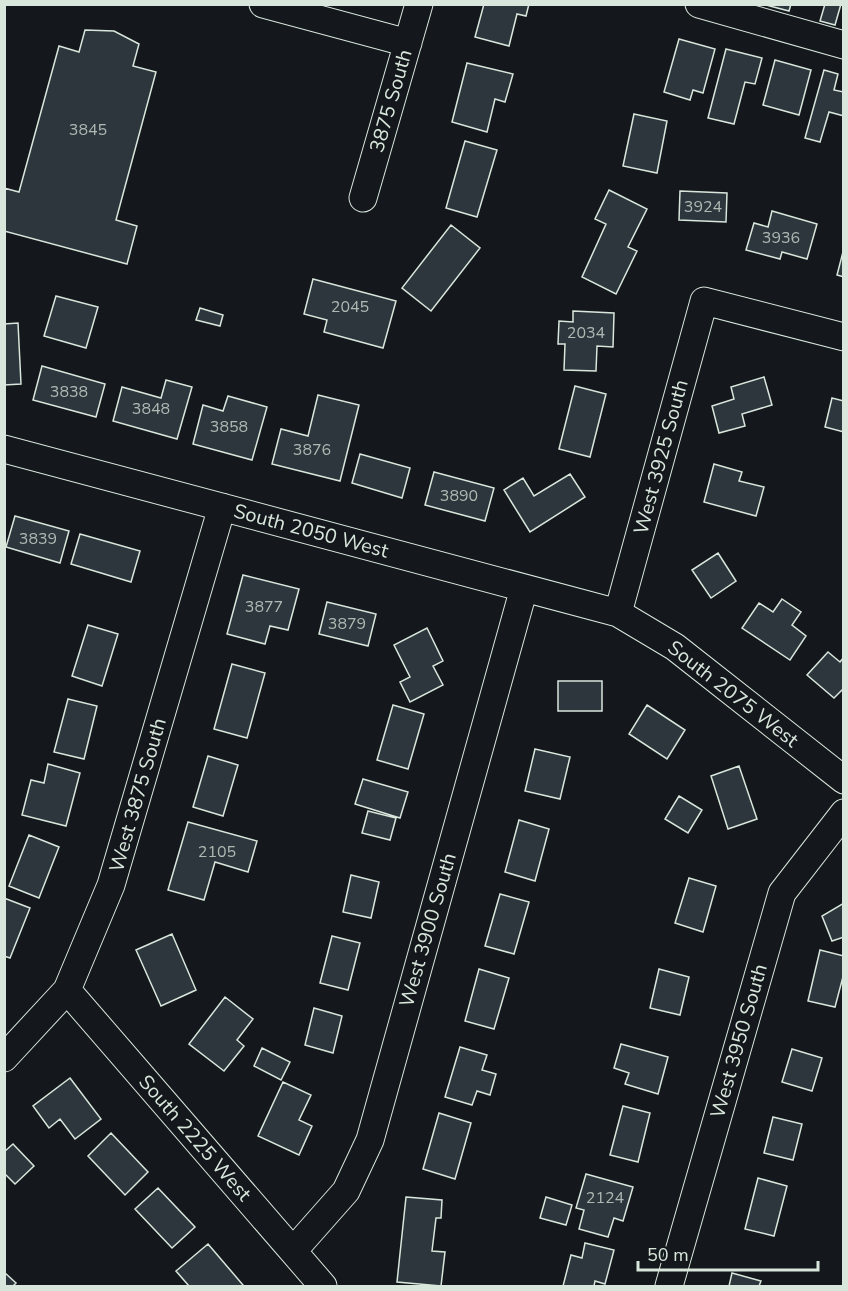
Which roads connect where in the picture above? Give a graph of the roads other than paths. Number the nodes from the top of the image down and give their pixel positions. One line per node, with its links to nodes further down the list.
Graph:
1 (263, 4): 4 (street)
2 (419, 4): 4 (street, 3875 South)
3 (699, 4): 5 (street)
4 (408, 43): 6 (street, 3875 South)
5 (843, 45)
6 (363, 198)
7 (843, 337): 11 (street, West 3925 South)
8 (4, 449): 9 (street, South 2050 West)
9 (222, 507): 10 (street, South 2050 West); 14 (street, West 3875 South)
10 (524, 588): 11 (street, South 2050 West); 16 (street, West 3900 South)
11 (618, 614): 12 (street, South 2075 West)
12 (843, 780)
13 (843, 813): 18 (street, West 3950 South)
14 (67, 990): 15 (street, West 3875 South); 16 (street, South 2225 West)
15 (4, 1058)
16 (293, 1251): 17 (street, South 2225 West)
17 (323, 1287)
18 (669, 1287)

